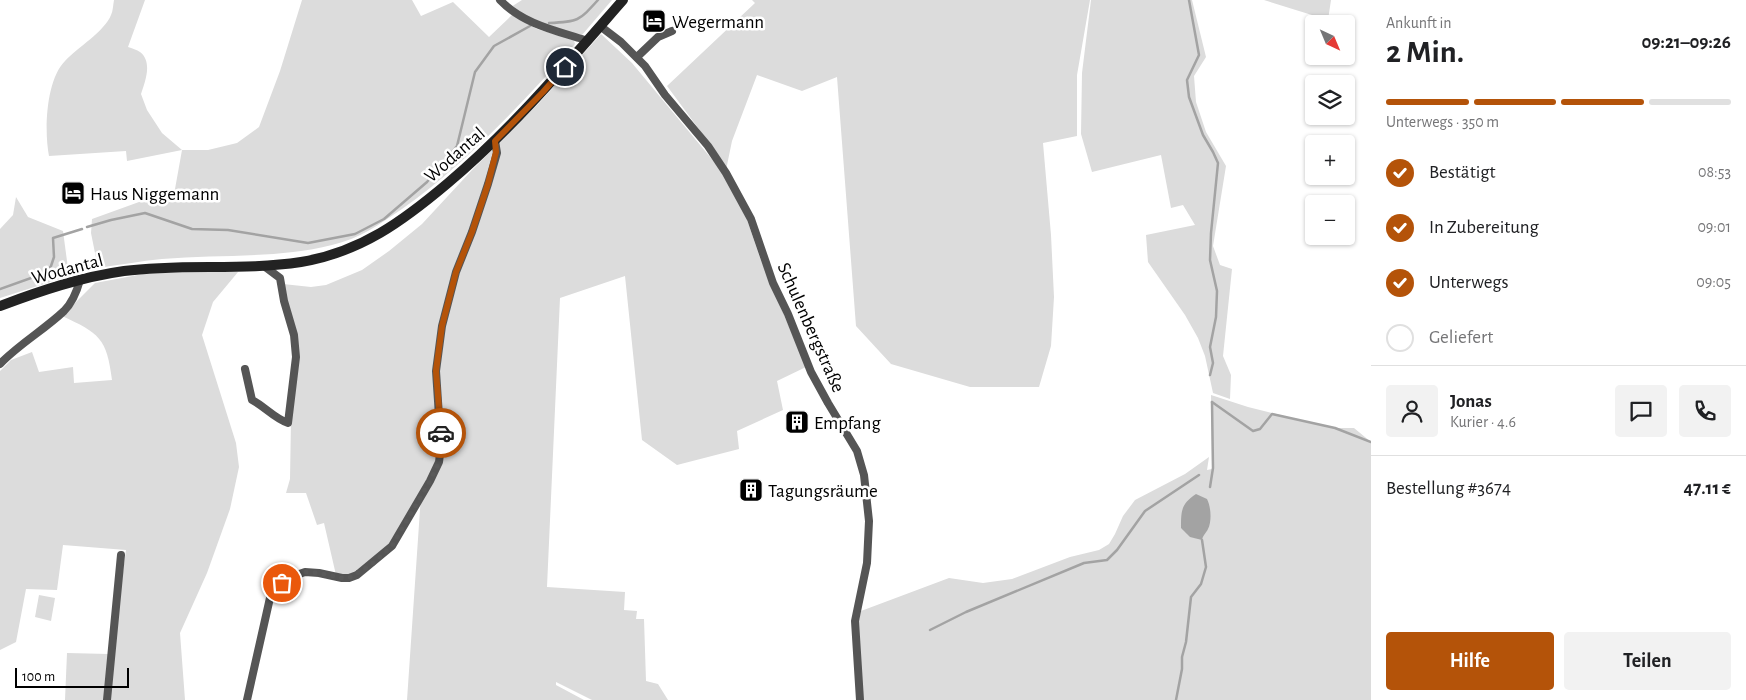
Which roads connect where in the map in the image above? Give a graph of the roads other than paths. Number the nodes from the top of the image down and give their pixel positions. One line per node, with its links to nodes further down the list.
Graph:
1 (500, 0): 5 (street)
2 (623, 0): 3 (main road, Wodantal)
3 (600, 26): 5 (main road, Wodantal); 6 (street, Schulenbergstraße)
4 (672, 31): 6 (street)
5 (587, 42): 7 (main road, Wodantal)
6 (637, 57): 16 (street, Schulenbergstraße)
7 (495, 141): 8 (main road, Wodantal); 15 (street)
8 (264, 266): 9 (main road, Wodantal); 12 (street)
9 (80, 280): 10 (main road, Wodantal); 11 (street)
10 (0, 306)
11 (0, 364)
12 (245, 369)
13 (121, 554): 14 (street)
14 (107, 700)
15 (248, 700)
16 (860, 700)

